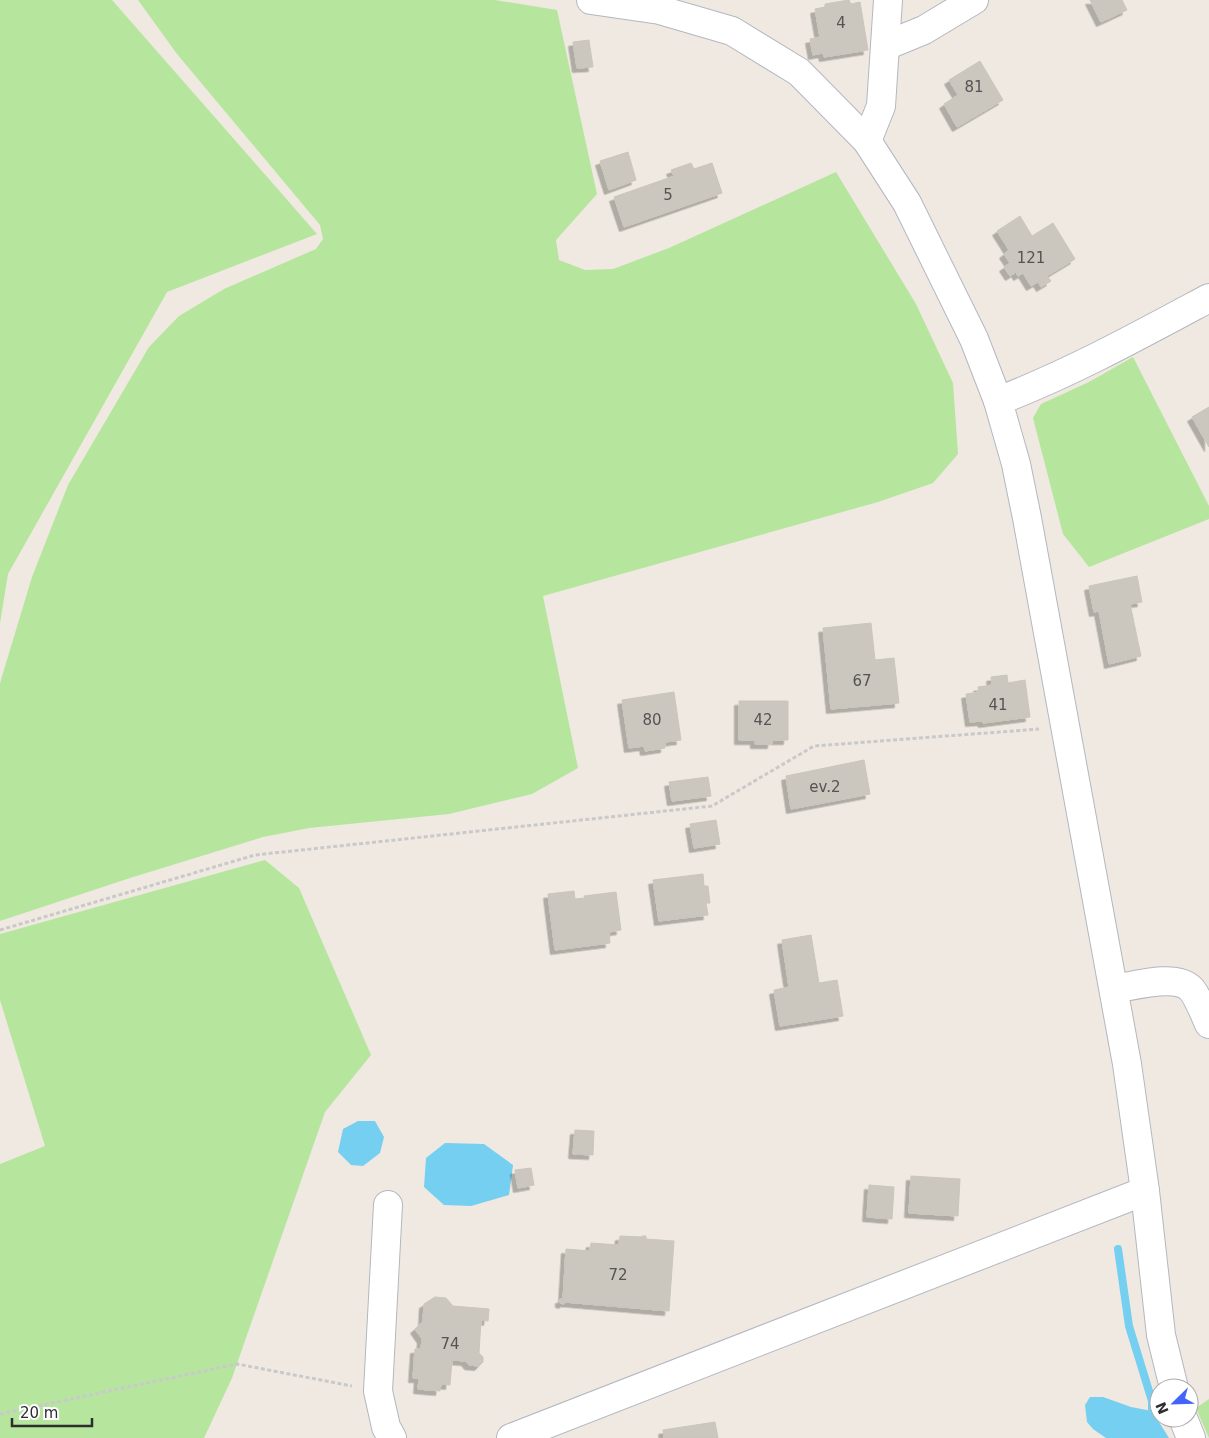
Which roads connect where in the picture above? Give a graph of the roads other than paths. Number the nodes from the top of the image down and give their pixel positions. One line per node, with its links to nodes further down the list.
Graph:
1 (591, 0): 5 (street)
2 (888, 0): 4 (street)
3 (974, 0): 4 (street)
4 (886, 46): 5 (street)
5 (867, 141): 7 (street)
6 (1209, 298): 7 (street)
7 (998, 401): 8 (street)
8 (1114, 989): 9 (street); 10 (street)
9 (1209, 1024)
10 (1145, 1191): 12 (street); 14 (street)
11 (388, 1205): 13 (street)
12 (1172, 1378)
13 (392, 1438)
14 (511, 1438)

